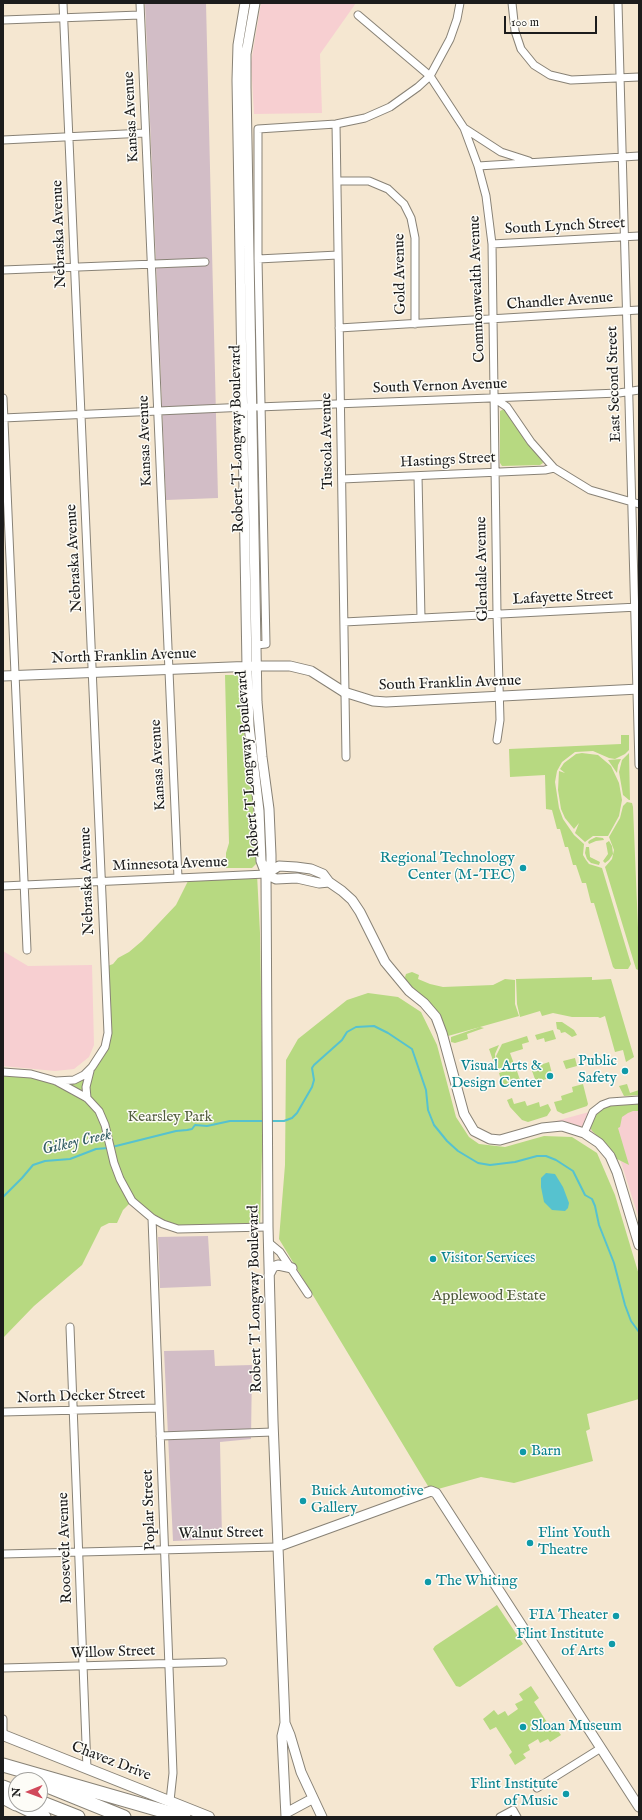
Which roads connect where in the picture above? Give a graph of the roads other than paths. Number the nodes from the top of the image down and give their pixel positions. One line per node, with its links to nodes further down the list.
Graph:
1 (63, 3): 10 (street, Nebraska Avenue)
2 (140, 3): 8 (street, Kansas Avenue)
3 (244, 3): 16 (street, Robert T Longway Boulevard)
4 (255, 3): 15 (street, Robert T Longway Boulevard)
5 (460, 3): 12 (street)
6 (512, 3): 14 (street)
7 (618, 3): 14 (street, East Second Street)
8 (140, 15): 10 (street); 19 (street, Kansas Avenue)
9 (358, 15): 12 (street, Commonwealth Avenue)
10 (64, 18): 11 (street); 20 (street, Nebraska Avenue)
11 (3, 20)
12 (430, 76): 17 (street); 18 (street, Commonwealth Avenue)
13 (639, 77): 14 (street)
14 (620, 78): 23 (street, East Second Street)
15 (246, 91): 16 (street); 47 (street, Robert T Longway Boulevard)
16 (238, 98): 47 (street, Robert T Longway Boulevard)
17 (336, 124): 26 (street, Tuscola Avenue); 31 (street)
18 (464, 128): 24 (street); 25 (street, Commonwealth Avenue)
19 (145, 133): 20 (street); 33 (street, Kansas Avenue)
20 (69, 137): 21 (street); 34 (street, Nebraska Avenue)
21 (3, 140)
22 (639, 156): 23 (street)
23 (622, 157): 24 (street); 28 (street, East Second Street)
24 (533, 162): 25 (street)
25 (478, 166): 29 (street, Commonwealth Avenue)
26 (337, 181): 30 (street, Tuscola Avenue); 39 (street, Gold Avenue)
27 (639, 236): 28 (street, South Lynch Street)
28 (624, 237): 29 (street, South Lynch Street); 37 (street, East Second Street)
29 (492, 244): 38 (street, Commonwealth Avenue)
30 (338, 255): 31 (street); 40 (street, Tuscola Avenue)
31 (258, 259): 46 (street)
32 (205, 262): 33 (street)
33 (151, 263): 34 (street); 48 (street, Kansas Avenue)
34 (74, 267): 35 (street); 49 (street, Nebraska Avenue)
35 (3, 270)
36 (639, 310): 37 (street, Chandler Avenue)
37 (626, 311): 38 (street, Chandler Avenue); 42 (street, East Second Street)
38 (493, 320): 39 (street, Chandler Avenue); 44 (street, Commonwealth Avenue)
39 (415, 324): 40 (street, Chandler Avenue)
40 (339, 328): 45 (street, Tuscola Avenue)
41 (639, 390): 42 (street, South Vernon Avenue)
42 (629, 391): 44 (street, South Vernon Avenue); 55 (street, East Second Street)
43 (3, 398): 50 (street)
44 (494, 398): 45 (street, South Vernon Avenue); 51 (street); 52 (street, Glendale Avenue)
45 (340, 404): 46 (street, South Vernon Avenue); 54 (street, Tuscola Avenue)
46 (261, 406): 47 (street, South Vernon Avenue); 60 (street)
47 (247, 407): 48 (street, South Vernon Avenue); 60 (street, Robert T Longway Boulevard); 61 (street, Robert T Longway Boulevard)
48 (158, 410): 49 (street, South Vernon Avenue); 62 (street, Kansas Avenue)
49 (81, 414): 50 (street, South Vernon Avenue); 63 (street, Nebraska Avenue)
50 (3, 418): 65 (street)
51 (554, 468): 52 (street, Hastings Street); 55 (street)
52 (495, 472): 53 (street, Hastings Street); 57 (street, Glendale Avenue)
53 (418, 476): 54 (street, Hastings Street); 58 (street)
54 (342, 479): 59 (street, Tuscola Avenue)
55 (635, 503): 56 (street, East Second Street)
56 (637, 607): 57 (street, Lafayette Street); 66 (street, East Second Street)
57 (497, 614): 58 (street, Lafayette Street); 68 (street, Glendale Avenue)
58 (421, 618): 59 (street, Lafayette Street)
59 (344, 622): 67 (street, Tuscola Avenue)
60 (256, 645): 61 (street, Robert T Longway Boulevard)
61 (251, 666): 62 (street, North Franklin Avenue); 67 (street, South Franklin Avenue); 72 (street, Robert T Longway Boulevard)
62 (168, 670): 63 (street, North Franklin Avenue); 73 (street, Kansas Avenue)
63 (93, 673): 65 (street, North Franklin Avenue); 74 (street, Nebraska Avenue)
64 (3, 676): 65 (street, North Franklin Avenue)
65 (15, 676): 75 (street)
66 (638, 689): 68 (street, South Franklin Avenue); 71 (street, East Second Street)
67 (344, 692): 68 (street, South Franklin Avenue); 70 (street, Tuscola Avenue)
68 (500, 697): 69 (street, Glendale Avenue)
69 (497, 740)
70 (346, 757)
71 (639, 764)
72 (266, 874): 73 (street, Minnesota Avenue); 83 (street); 85 (street, Robert T Longway Boulevard)
73 (178, 878): 74 (street, Minnesota Avenue)
74 (101, 881): 75 (street, Minnesota Avenue); 78 (street, Nebraska Avenue)
75 (24, 885): 76 (street, Minnesota Avenue); 77 (street)
76 (3, 886)
77 (27, 950)
78 (92, 1067): 80 (street, Nebraska Avenue); 81 (street)
79 (3, 1072): 80 (street)
80 (56, 1081): 81 (street)
81 (87, 1098): 84 (street)
82 (639, 1100): 83 (street)
83 (584, 1133): 87 (street)
84 (152, 1218): 85 (street); 92 (street, Poplar Street)
85 (268, 1227): 86 (street, Robert T Longway Boulevard)
86 (268, 1242): 88 (street); 89 (street, Robert T Longway Boulevard)
87 (639, 1245)
88 (292, 1268): 89 (street); 90 (street)
89 (269, 1275): 95 (street, Robert T Longway Boulevard)
90 (308, 1294)
91 (70, 1327): 93 (street, Roosevelt Avenue)
92 (159, 1408): 93 (street, North Decker Street); 96 (street, Poplar Street)
93 (74, 1410): 94 (street, North Decker Street); 99 (street, Roosevelt Avenue)
94 (3, 1412)
95 (273, 1432): 96 (street); 97 (street, Robert T Longway Boulevard)
96 (160, 1436): 98 (street, Poplar Street)
97 (277, 1547): 98 (street, Walnut Street); 106 (street, Robert T Longway Boulevard); 109 (street, Walnut Street)
98 (164, 1550): 99 (street, Walnut Street); 102 (street, Poplar Street)
99 (79, 1553): 100 (street, Walnut Street); 103 (street, Roosevelt Avenue)
100 (3, 1554)
101 (223, 1662): 102 (street, Willow Street)
102 (168, 1664): 103 (street, Willow Street); 117 (street, Poplar Street)
103 (83, 1666): 104 (street, Willow Street); 112 (street, Roosevelt Avenue)
104 (3, 1668)
105 (3, 1719): 107 (street)
106 (285, 1723): 116 (street, Robert T Longway Boulevard); 121 (street, Robert T Longway Boulevard)
107 (3, 1731)
108 (3, 1735): 112 (main road, Chavez Drive)
109 (601, 1748): 115 (street); 119 (street)
110 (3, 1765): 125 (highway)
111 (3, 1768): 113 (highway)
112 (87, 1769): 117 (main road, Chavez Drive)
113 (13, 1772)
114 (48, 1786): 124 (highway)
115 (537, 1788)
116 (312, 1799): 121 (street); 127 (street, Robert T Longway Boulevard)
117 (170, 1801): 126 (main road, Chavez Drive)
118 (48, 1805): 123 (highway)
119 (639, 1807)
120 (33, 1812): 122 (highway)
121 (286, 1815)
122 (44, 1817)
123 (78, 1817)
124 (124, 1817)
125 (184, 1817)
126 (209, 1817)
127 (322, 1817)
128 (500, 1817): 129 (street)
129 (518, 1817)

